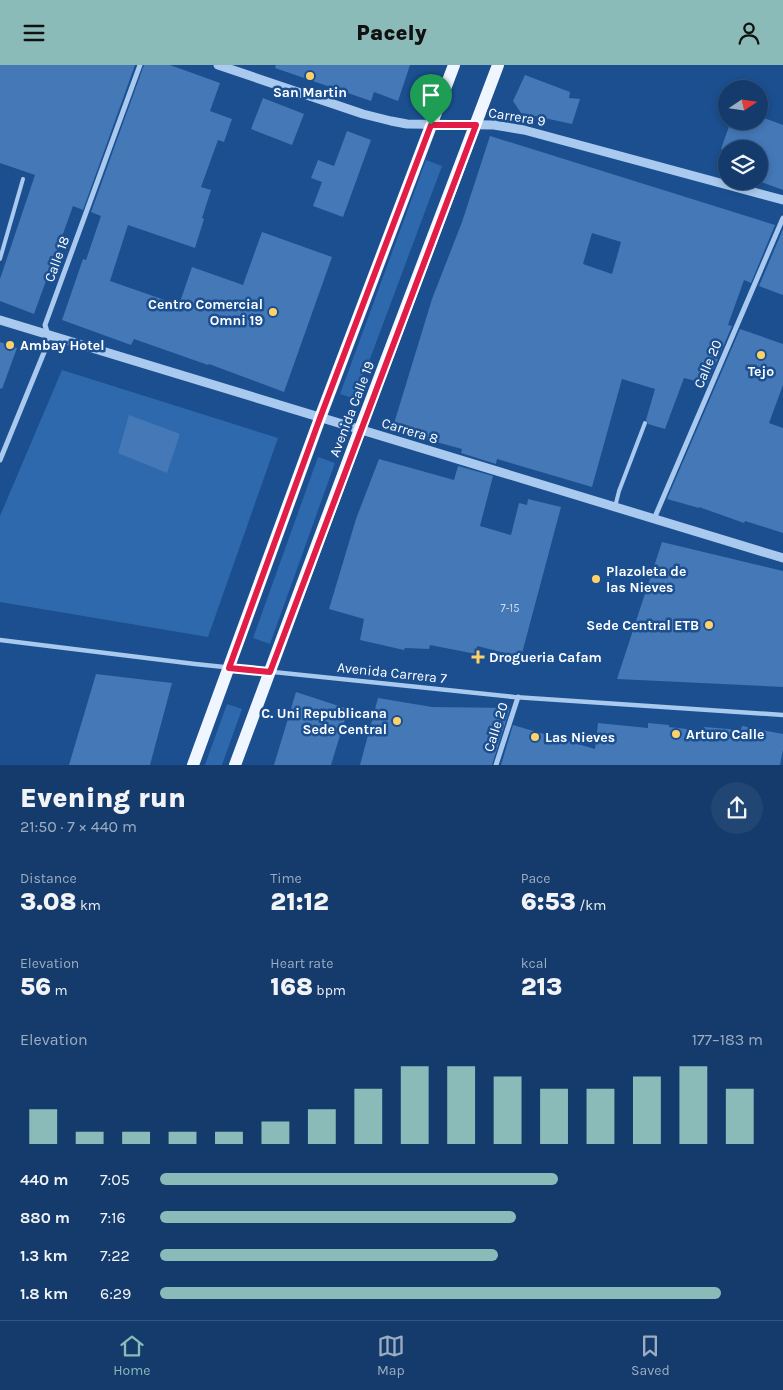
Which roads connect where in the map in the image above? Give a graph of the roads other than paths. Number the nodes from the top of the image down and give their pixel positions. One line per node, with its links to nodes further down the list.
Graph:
1 (140, 65): 12 (street, Calle 18)
2 (218, 65): 5 (street, Carrera 9)
3 (454, 65): 5 (main road, Avenida Calle 19)
4 (498, 65): 6 (main road, Avenida Calle 19)
5 (431, 125): 6 (street, Carrera 9); 13 (main road, Avenida Calle 19)
6 (476, 125): 8 (street, Carrera 9); 15 (main road, Avenida Calle 19)
7 (23, 179): 10 (lane)
8 (783, 200)
9 (783, 218): 18 (street, Calle 20)
10 (0, 259)
11 (0, 320): 12 (street, Carrera 8)
12 (48, 335): 13 (street, Carrera 8); 16 (street, Calle 18)
13 (320, 418): 15 (street, Carrera 8); 21 (main road, Avenida Calle 19)
14 (645, 423): 17 (lane)
15 (360, 430): 17 (street, Carrera 8); 22 (main road, Avenida Calle 19)
16 (0, 460)
17 (615, 507): 18 (street, Carrera 8)
18 (654, 519): 19 (street, Carrera 8)
19 (783, 559)
20 (0, 640): 21 (street, Avenida Carrera 7)
21 (229, 668): 22 (street, Avenida Carrera 7); 25 (main road, Avenida Calle 19)
22 (270, 672): 23 (street, Avenida Carrera 7); 26 (main road, Avenida Calle 19)
23 (518, 697): 24 (street, Avenida Carrera 7); 27 (street, Calle 20)
24 (783, 715)
25 (193, 765)
26 (235, 765)
27 (496, 765)

